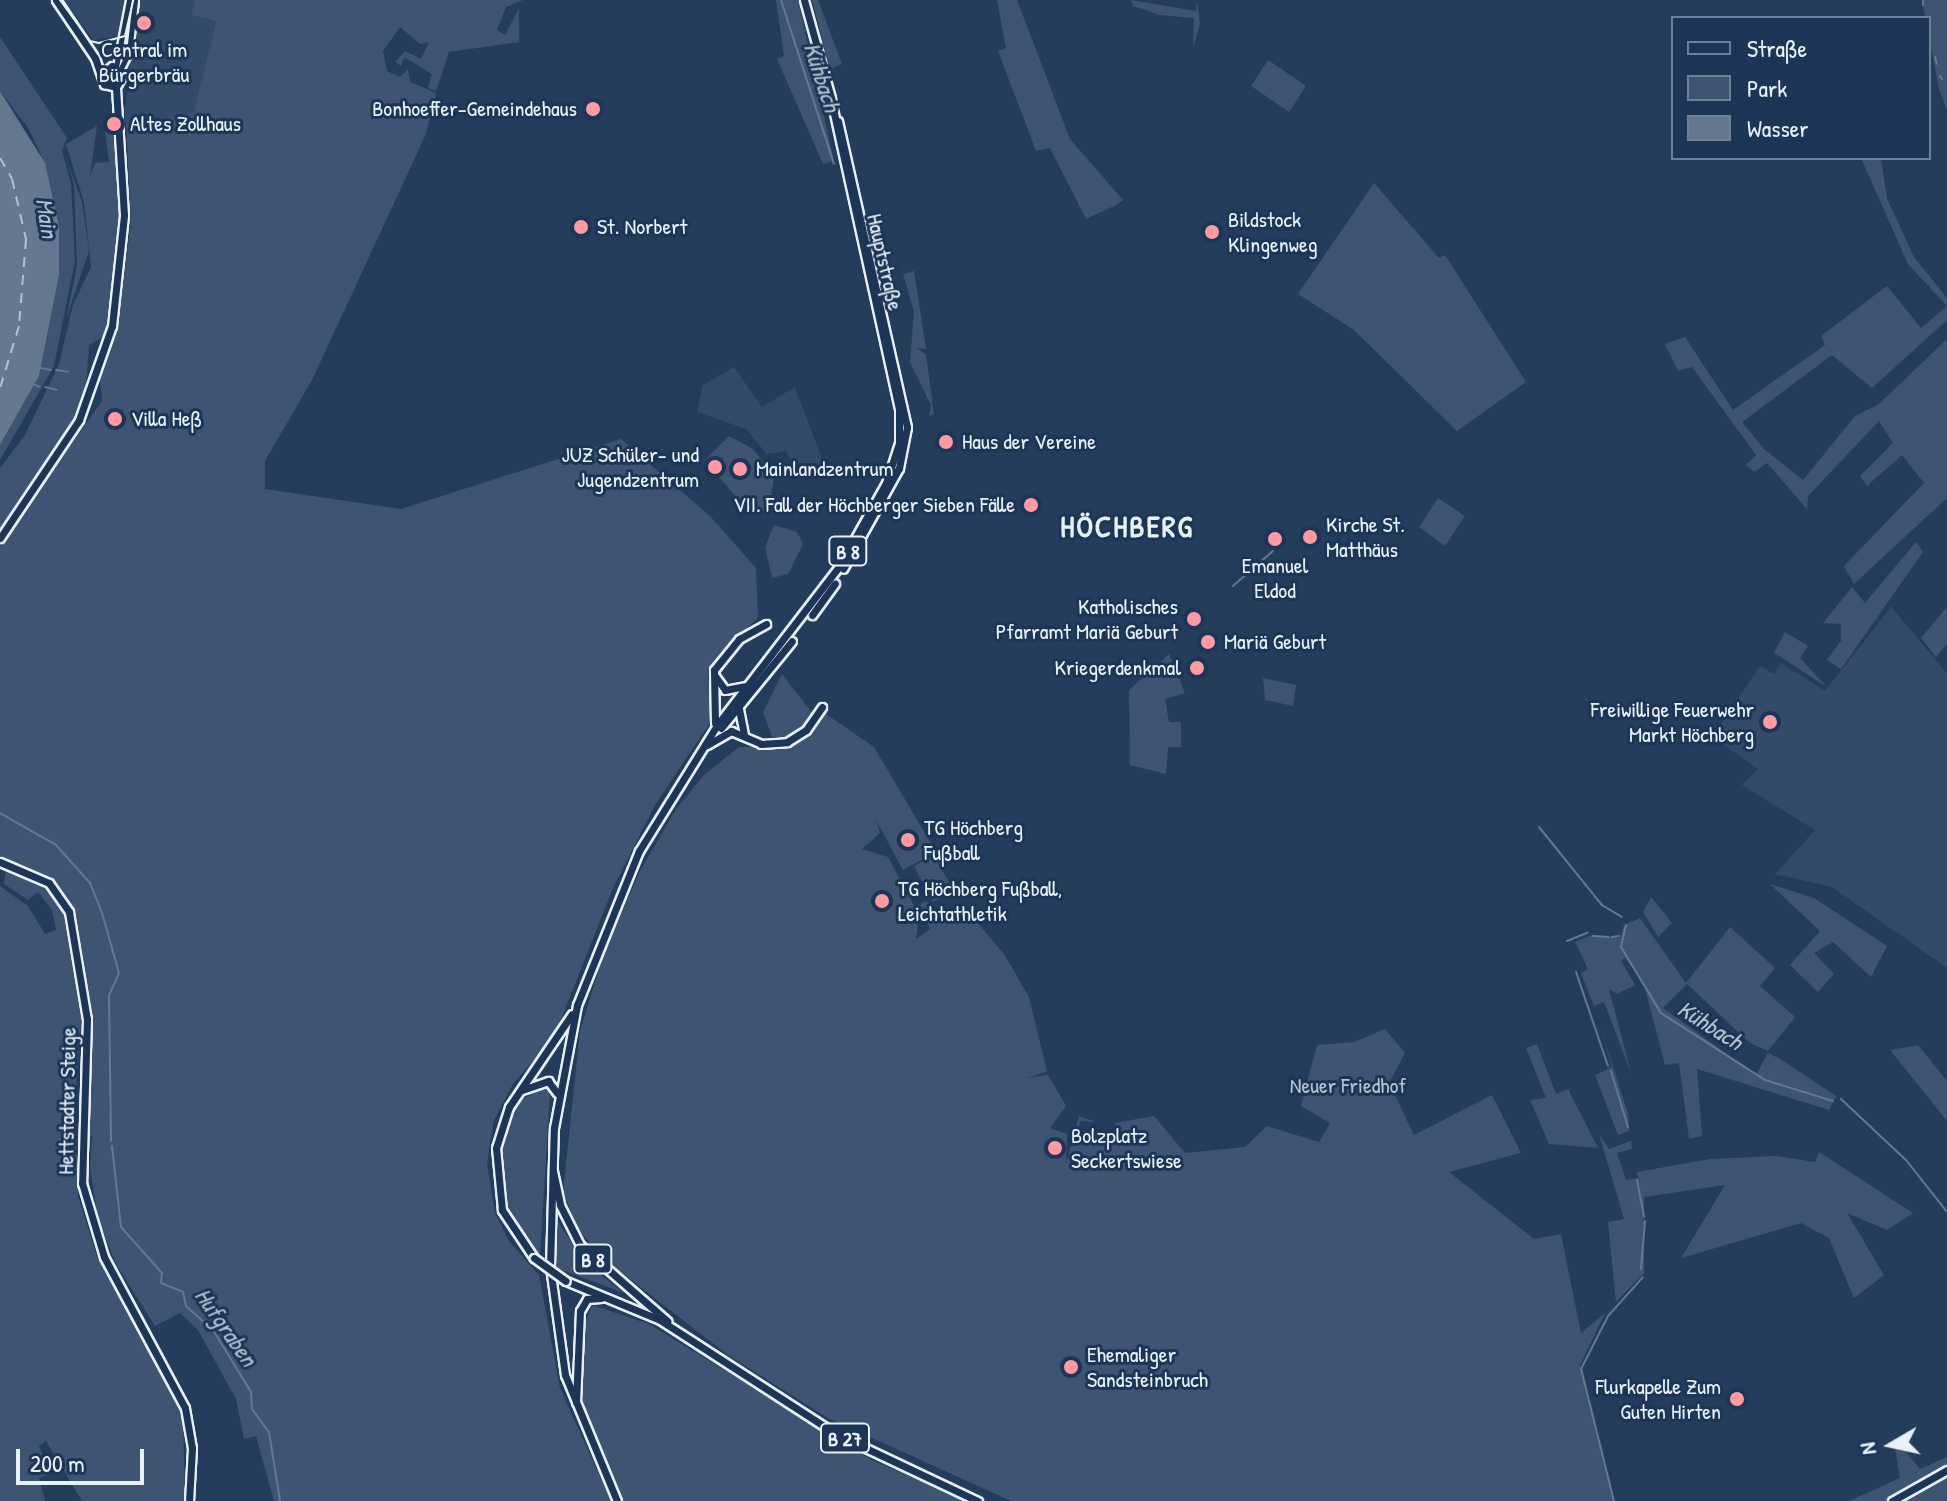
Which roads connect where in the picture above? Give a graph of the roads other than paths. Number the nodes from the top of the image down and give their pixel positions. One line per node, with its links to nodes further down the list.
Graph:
1 (56, 0): 4 (main road)
2 (132, 0): 4 (street)
3 (804, 0): 6 (main road, Hauptstraße / B 8)
4 (111, 70): 5 (main road); 5 (main road)
5 (114, 87): 8 (main road)
6 (830, 94): 7 (main road, Hauptstraße / B 8); 7 (main road, Hauptstraße / B 8)
7 (903, 436): 11 (main road, B 8)
8 (0, 538)
9 (766, 624): 10 (main road)
10 (714, 670): 11 (main road); 15 (main road)
11 (757, 679): 12 (main road, B 8); 15 (main road, B 8)
12 (740, 705): 14 (main road); 15 (main road, B 8)
13 (822, 707): 14 (main road)
14 (745, 736): 16 (main road)
15 (709, 740): 16 (main road, B 8)
16 (702, 749): 18 (main road, B 8)
17 (0, 862): 26 (main road, Hettstadter Steige)
18 (577, 1005): 19 (main road, B 27); 20 (main road, B 8)
19 (515, 1097): 20 (main road); 22 (main road, B 27, bridge)
20 (558, 1098): 21 (main road, B 8)
21 (551, 1158): 23 (main road, B 8); 24 (main road)
22 (611, 1298): 23 (main road, B 27); 24 (main road)
23 (678, 1331): 28 (main road, B 27)
24 (577, 1414): 27 (main road)
25 (1947, 1470): 29 (main road)
26 (189, 1501)
27 (617, 1501)
28 (978, 1501)
29 (1892, 1501)

